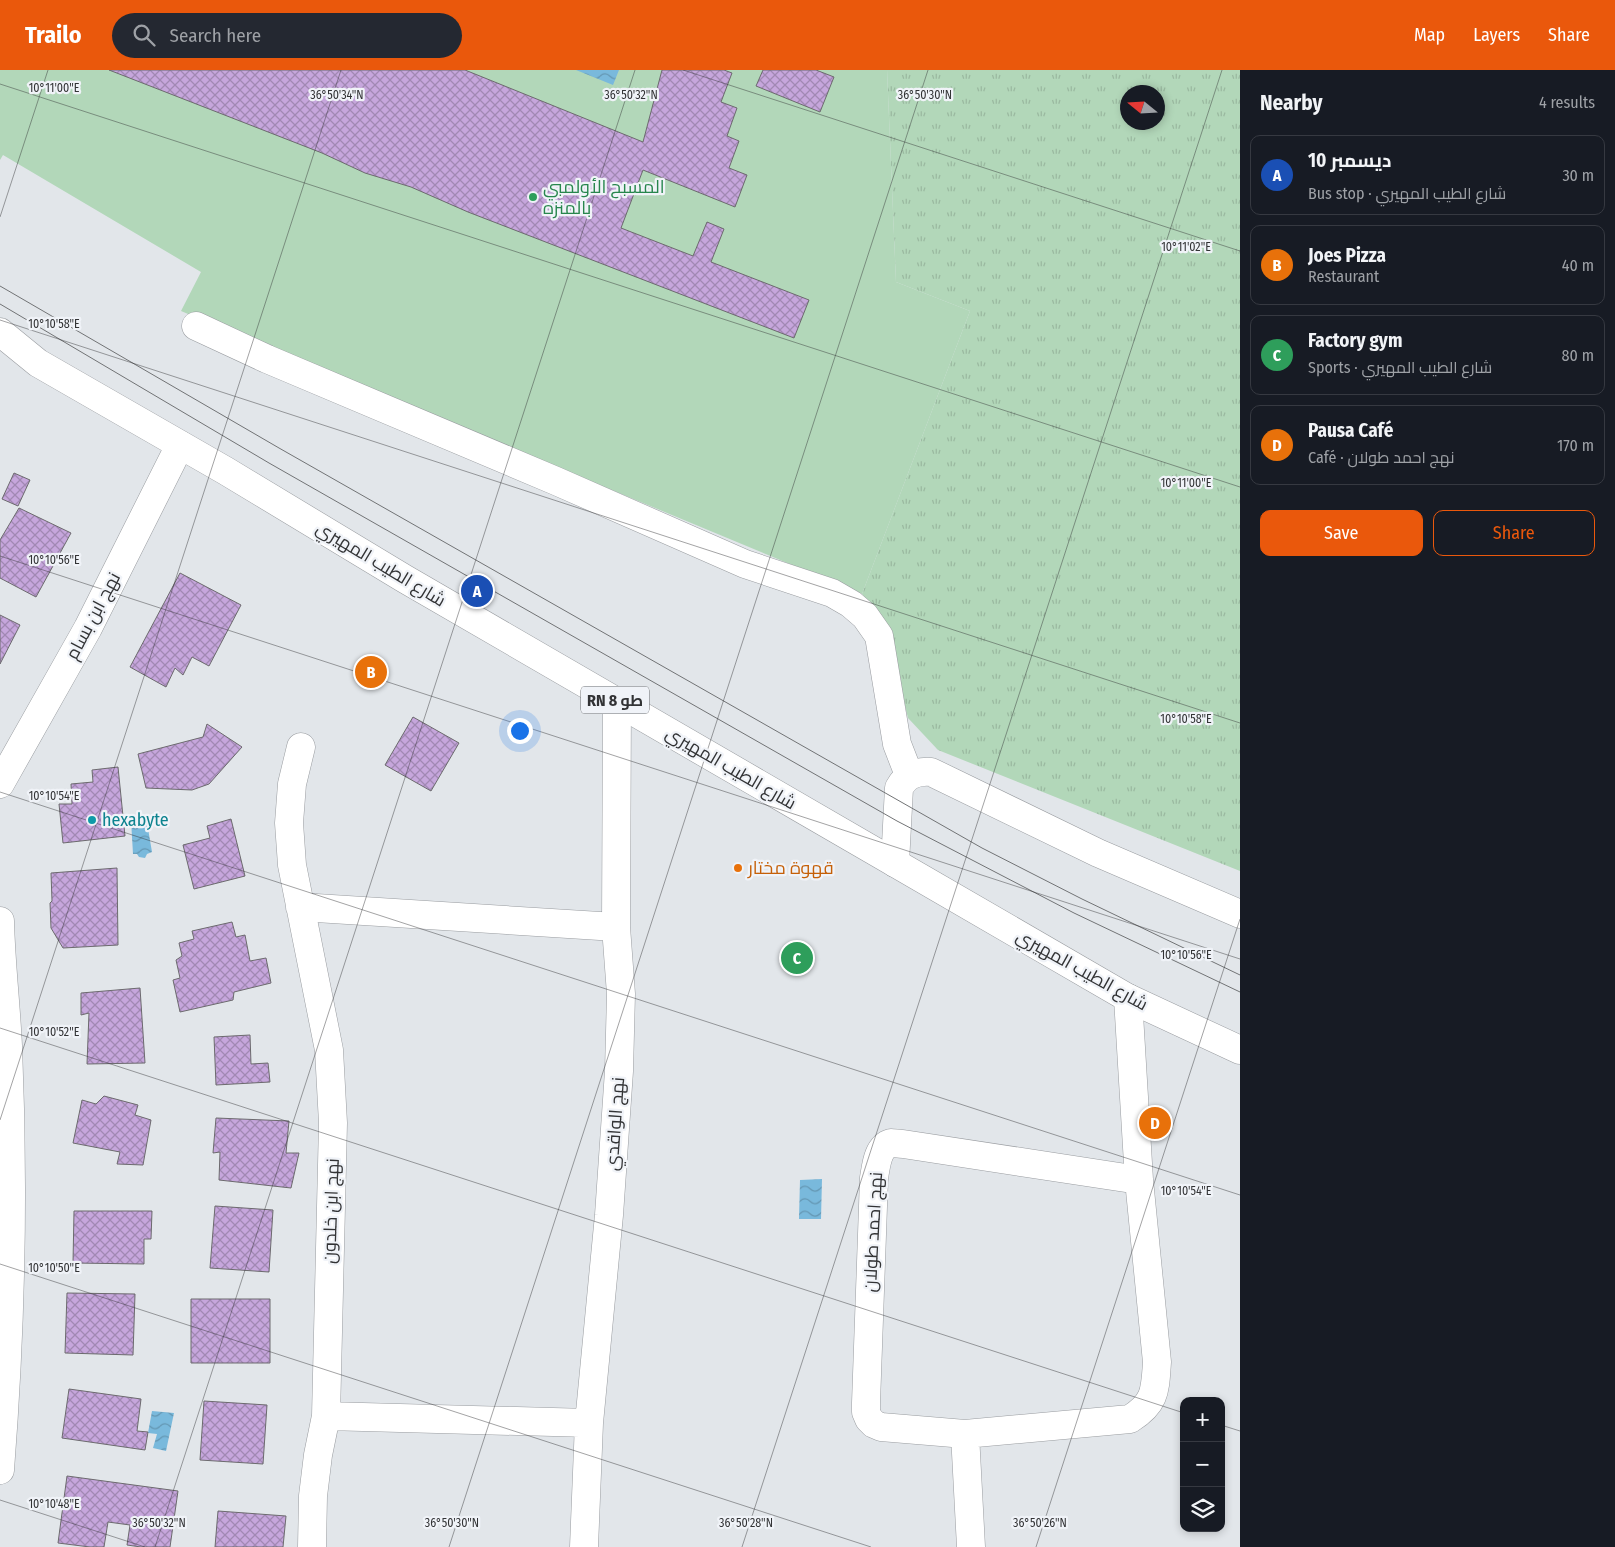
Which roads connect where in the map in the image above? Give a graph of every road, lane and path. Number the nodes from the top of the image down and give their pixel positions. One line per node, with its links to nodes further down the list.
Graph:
1 (196, 326): 6 (street)
2 (0, 332): 3 (street, شارع الطيب المهيري / RN 8 طو)
3 (180, 445): 4 (street, شارع الطيب المهيري / RN 8 طو); 7 (street, نهج ابن بسام)
4 (617, 701): 8 (street, شارع الطيب المهيري / RN 8 طو); 12 (street, نهج الواقدي)
5 (301, 747): 9 (street, نهج ابن خلدون)
6 (909, 775): 8 (street); 10 (street)
7 (0, 784)
8 (895, 863): 13 (street, شارع الطيب المهيري / RN 8 طو)
9 (300, 907): 12 (street); 16 (street, نهج ابن خلدون)
10 (1240, 914)
11 (0, 921): 19 (street)
12 (616, 927): 17 (street, نهج الواقدي)
13 (1128, 998): 14 (street, شارع الطيب المهيري / RN 8 طو); 15 (street, نهج احمد طولان)
14 (1240, 1050)
15 (1139, 1180): 18 (street, نهج احمد طولان); 18 (street, نهج احمد طولان)
16 (326, 1416): 17 (street); 20 (street, نهج ابن خلدون)
17 (589, 1423): 21 (street, نهج الواقدي)
18 (965, 1434): 22 (street)
19 (0, 1470)
20 (312, 1547)
21 (584, 1547)
22 (972, 1547)

